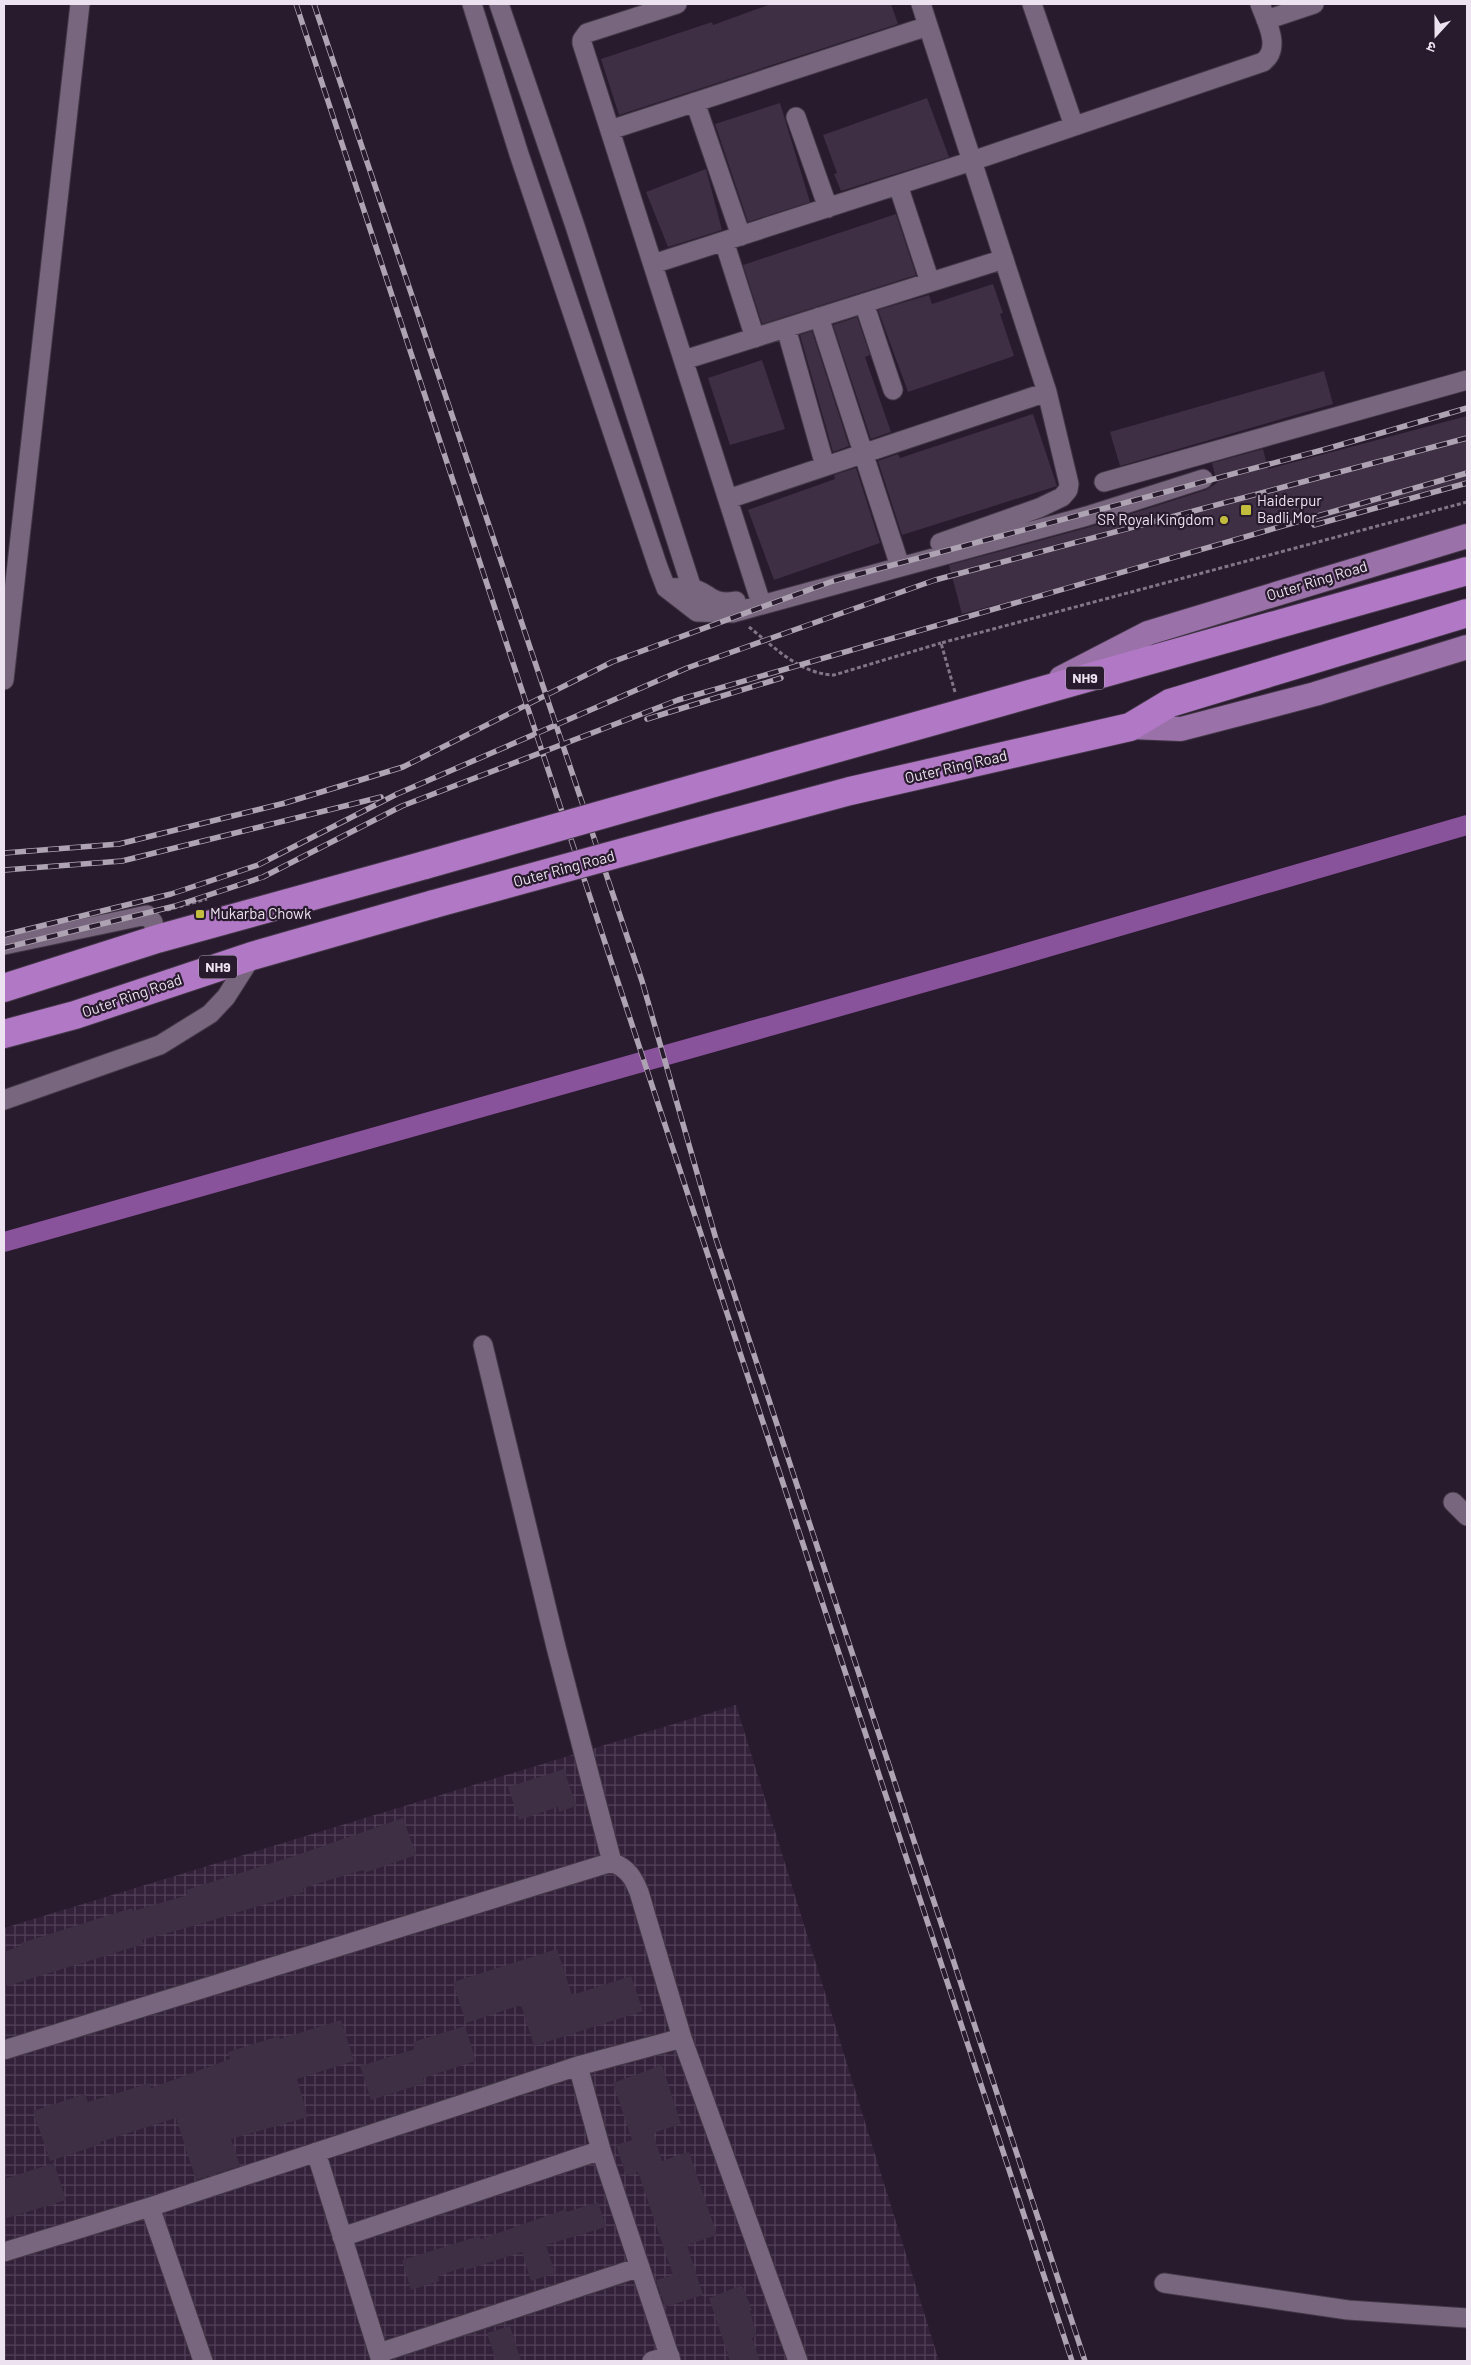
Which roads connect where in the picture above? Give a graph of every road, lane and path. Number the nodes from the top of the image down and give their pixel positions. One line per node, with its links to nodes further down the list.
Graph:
1 (80, 4): 46 (street)
2 (472, 4): 38 (street)
3 (499, 4): 39 (street)
4 (677, 4): 13 (street)
5 (921, 4): 9 (street)
6 (1032, 4): 12 (street)
7 (1314, 4): 8 (street)
8 (1263, 12): 12 (street)
9 (928, 26): 10 (street); 14 (street)
10 (696, 102): 13 (street); 17 (street)
11 (796, 117): 16 (street)
12 (1074, 126): 14 (street)
13 (610, 130): 19 (street)
14 (972, 161): 15 (street); 18 (street)
15 (898, 185): 16 (street); 20 (street)
16 (828, 208): 17 (street)
17 (732, 238): 19 (street); 24 (street)
18 (1004, 259): 20 (street); 28 (street)
19 (653, 264): 25 (street)
20 (930, 282): 21 (street)
21 (864, 303): 22 (street); 27 (street)
22 (819, 317): 23 (street); 29 (street)
23 (786, 328): 24 (street); 30 (street)
24 (755, 338): 25 (street)
25 (684, 360): 33 (street)
26 (1467, 380): 32 (street)
27 (893, 390)
28 (1047, 392): 29 (street); 36 (street)
29 (864, 453): 30 (street); 36 (street)
30 (825, 466): 33 (street)
31 (1203, 479): 42 (street)
32 (1104, 482)
33 (728, 498): 40 (street)
34 (1467, 502): 44 (path)
35 (1467, 536): 47 (main road, Outer Ring Road)
36 (897, 557): 40 (street)
37 (1467, 571): 47 (highway, Outer Ring Road / NH9)
38 (666, 588): 39 (street); 41 (street)
39 (692, 588): 40 (street); 41 (street)
40 (760, 597)
41 (697, 612): 42 (street)
42 (732, 613): 44 (path)
43 (1467, 613): 49 (highway, Outer Ring Road)
44 (941, 644): 48 (path)
45 (1467, 647): 49 (main road, Outer Ring Road)
46 (4, 680)
47 (1033, 692): 51 (highway, Outer Ring Road / NH9, bridge)
48 (946, 697)
49 (1130, 727): 53 (highway, Outer Ring Road / NH9, bridge)
50 (214, 897): 51 (path)
51 (152, 927): 52 (street); 54 (highway, Outer Ring Road)
52 (4, 945)
53 (252, 956): 55 (highway, Outer Ring Road / NH9); 56 (street)
54 (10, 985)
55 (4, 1034)
56 (4, 1100)
57 (483, 1345): 60 (street)
58 (1453, 1502): 59 (street)
59 (1467, 1516)
60 (612, 1862): 61 (street); 62 (street)
61 (682, 2038): 63 (street); 75 (street)
62 (4, 2050)
63 (578, 2066): 64 (street); 65 (street)
64 (601, 2150): 67 (street); 69 (street)
65 (316, 2152): 66 (street); 67 (street)
66 (150, 2207): 68 (street); 74 (street)
67 (342, 2237): 72 (street)
68 (4, 2252)
69 (640, 2267): 72 (street); 73 (street)
70 (1164, 2283): 71 (street)
71 (1467, 2318)
72 (380, 2357)
73 (664, 2360)
74 (203, 2361)
75 (798, 2361)

